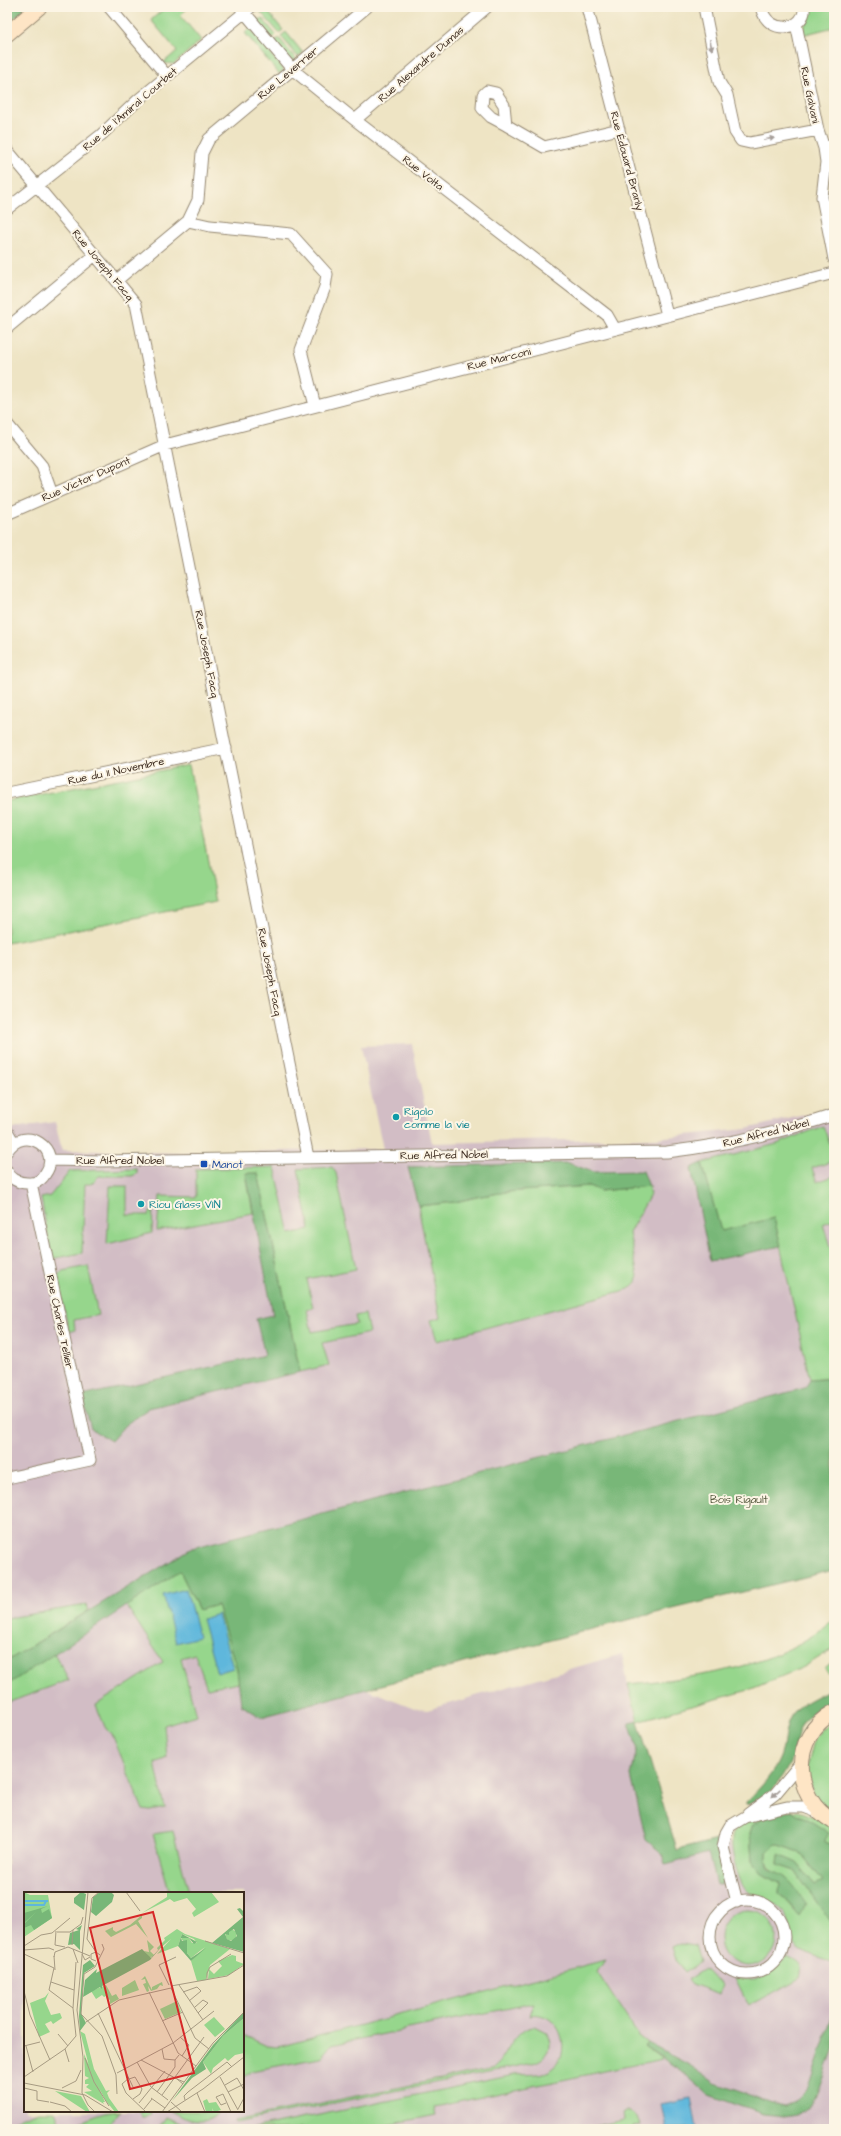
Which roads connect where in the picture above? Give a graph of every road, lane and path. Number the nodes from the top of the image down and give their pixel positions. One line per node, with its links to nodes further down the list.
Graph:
1 (39, 7): 11 (street)
2 (109, 7): 13 (street)
3 (367, 7): 12 (street, Rue Leverrier)
4 (487, 7): 14 (street, Rue Alexandre Dumas)
5 (588, 7): 16 (street, Rue Édouard Branly)
6 (704, 7): 17 (street, one-way to 17)
7 (761, 7): 10 (street)
8 (804, 7): 10 (street)
9 (245, 9): 12 (street, Rue Volta); 13 (street, Rue de l'Amiral Courbet)
10 (796, 24): 17 (street, Rue Galvani)
11 (7, 34)
12 (292, 69): 14 (street, Rue Volta); 22 (street, Rue Leverrier)
13 (167, 76): 20 (street, Rue de l'Amiral Courbet)
14 (355, 120): 29 (street, Rue Volta)
15 (506, 125): 16 (street)
16 (619, 129): 27 (street, Rue Édouard Branly)
17 (818, 130): 18 (street, Rue Galvani)
18 (829, 147): 24 (street, Rue Galvani)
19 (7, 150): 20 (street, Rue Joseph Facq)
20 (35, 186): 21 (street, Rue de l'Amiral Courbet); 23 (street, Rue Joseph Facq)
21 (7, 209)
22 (188, 221): 26 (street); 30 (street)
23 (95, 255): 26 (street, Rue Joseph Facq); 28 (street)
24 (834, 259)
25 (834, 273): 27 (street, Rue Marconi)
26 (117, 280): 32 (street, Rue Joseph Facq)
27 (667, 315): 29 (street, Rue Marconi)
28 (7, 328)
29 (615, 329): 30 (street, Rue Marconi)
30 (315, 406): 32 (street, Rue Marconi)
31 (7, 424): 33 (street)
32 (165, 445): 33 (street, Rue Victor Dupont); 35 (street, Rue Joseph Facq)
33 (52, 494): 34 (street, Rue Victor Dupont)
34 (7, 514)
35 (226, 748): 36 (street, Rue du 11 Novembre); 40 (street, Rue Joseph Facq)
36 (7, 793)
37 (834, 1115): 40 (street, Rue Alfred Nobel)
38 (7, 1130): 39 (street)
39 (11, 1147): 41 (street)
40 (308, 1157): 41 (street, Rue Alfred Nobel)
41 (50, 1160): 43 (street)
42 (7, 1171): 43 (street)
43 (31, 1184): 44 (street, Rue Charles Tellier)
44 (7, 1478)
45 (834, 1712): 46 (street)
46 (801, 1763): 47 (street); 48 (street, one-way to 48)
47 (820, 1813): 48 (street); 49 (street)
48 (745, 1817): 50 (street)
49 (834, 1822)
50 (737, 1902): 50 (street)

